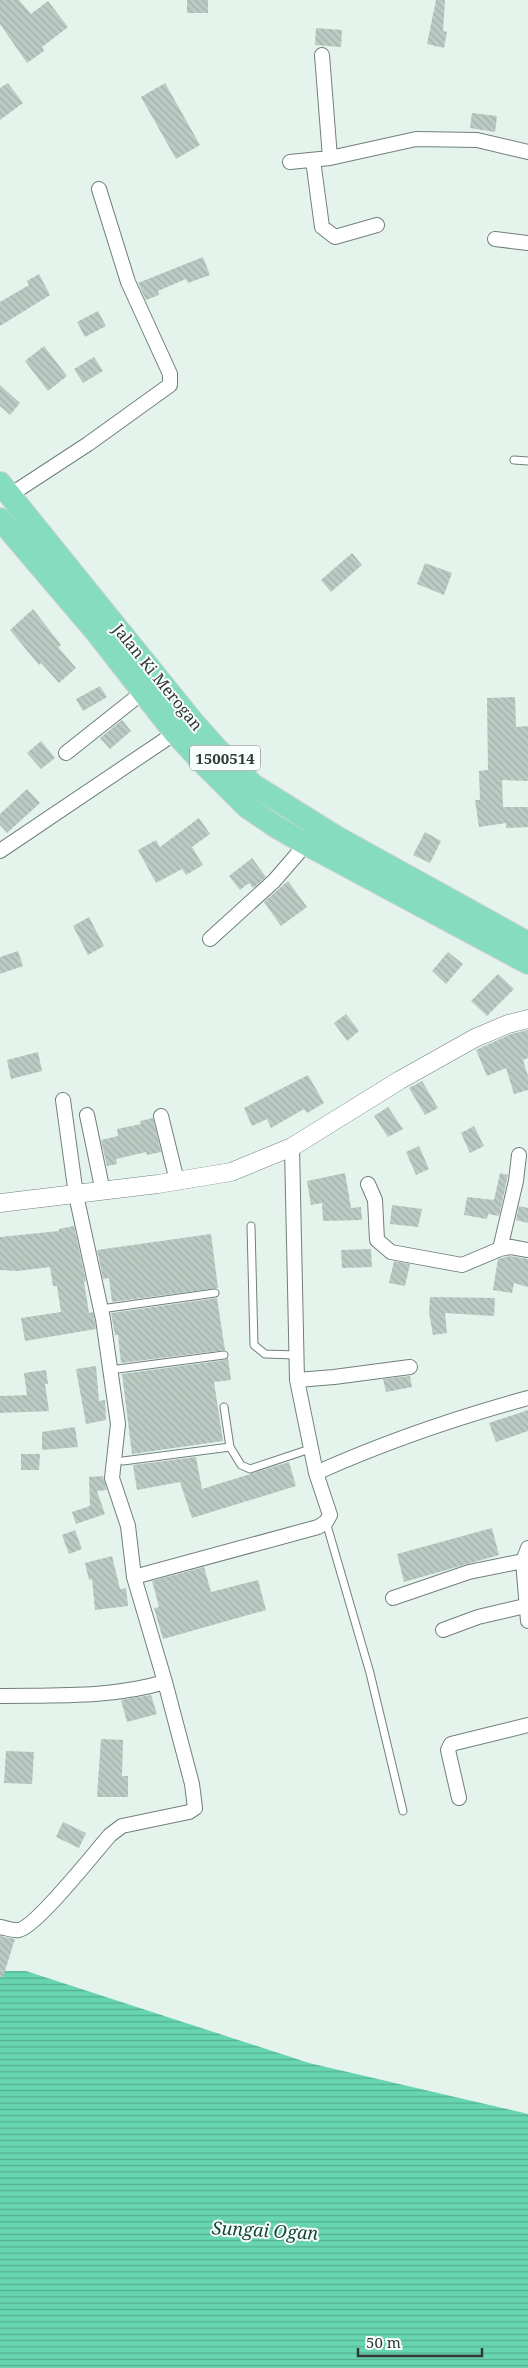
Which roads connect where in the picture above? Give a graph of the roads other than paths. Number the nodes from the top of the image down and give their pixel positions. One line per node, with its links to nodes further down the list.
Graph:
1 (322, 55): 3 (street)
2 (528, 152): 3 (street)
3 (330, 158): 4 (street)
4 (313, 160): 5 (street); 7 (street)
5 (290, 162)
6 (99, 189): 12 (street)
7 (377, 225)
8 (495, 239): 9 (street)
9 (528, 243)
10 (514, 460): 11 (lane)
11 (528, 461)
12 (5, 489): 20 (highway, Jalan Ki Merogan / 1500514)
13 (0, 519): 14 (highway, Jalan Ki Merogan / 1500514)
14 (143, 692): 15 (highway, Jalan Ki Merogan / 1500514); 16 (street)
15 (175, 733): 17 (highway, Jalan Ki Merogan / 1500514); 18 (street)
16 (66, 754)
17 (306, 844): 19 (street); 21 (highway, Jalan Ki Merogan / 1500514)
18 (0, 851)
19 (210, 939)
20 (528, 943)
21 (528, 963)
22 (528, 1019): 26 (street)
23 (63, 1100): 31 (street)
24 (87, 1115): 30 (street)
25 (161, 1116): 28 (street)
26 (292, 1147): 28 (street); 39 (street)
27 (519, 1155): 34 (street)
28 (177, 1181): 30 (street)
29 (368, 1184): 34 (street)
30 (103, 1192): 31 (street)
31 (76, 1195): 32 (street); 37 (street)
32 (0, 1203)
33 (250, 1226): 39 (lane)
34 (500, 1249): 35 (street)
35 (528, 1250)
36 (215, 1293): 37 (lane)
37 (101, 1309): 41 (street)
38 (224, 1355): 41 (lane)
39 (296, 1356): 42 (street)
40 (410, 1367): 42 (street)
41 (110, 1370): 51 (street)
42 (297, 1380): 46 (street)
43 (528, 1398): 48 (street)
44 (224, 1408): 45 (lane)
45 (230, 1447): 46 (lane); 47 (lane)
46 (310, 1449): 48 (street)
47 (123, 1461)
48 (316, 1473): 49 (street)
49 (326, 1522): 51 (street); 60 (lane)
50 (526, 1554): 52 (street); 53 (street)
51 (134, 1577): 56 (street)
52 (393, 1598)
53 (525, 1606): 54 (street); 55 (street)
54 (528, 1621)
55 (443, 1630)
56 (165, 1682): 57 (street); 61 (street)
57 (0, 1696)
58 (528, 1725): 59 (street)
59 (459, 1798)
60 (403, 1810)
61 (0, 1927)

